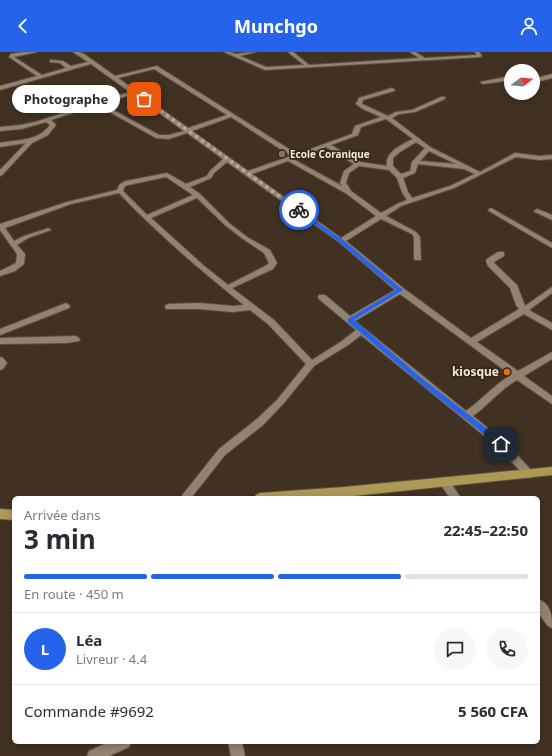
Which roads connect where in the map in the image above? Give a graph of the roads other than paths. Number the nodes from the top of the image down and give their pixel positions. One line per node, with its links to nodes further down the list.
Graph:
1 (35, 52): 16 (street)
2 (75, 52): 13 (street)
3 (226, 52): 9 (street)
4 (254, 52): 9 (street)
5 (290, 52): 14 (street)
6 (412, 52): 10 (street)
7 (426, 52): 11 (street)
8 (477, 52): 11 (street)
9 (234, 56): 14 (street)
10 (425, 60): 11 (street); 14 (street)
11 (431, 60)
12 (52, 61): 15 (street)
13 (92, 62): 15 (street); 18 (street)
14 (309, 67)
15 (70, 68): 16 (street)
16 (41, 76): 22 (street)
17 (552, 76): 20 (street)
18 (114, 78): 24 (street); 27 (street)
19 (504, 79): 21 (street)
20 (540, 79)
21 (483, 82)
22 (0, 88)
23 (392, 90): 28 (street)
24 (134, 92): 26 (street); 31 (street)
25 (443, 98): 28 (street)
26 (97, 103): 29 (street); 31 (street)
27 (232, 115): 31 (street); 37 (street)
28 (387, 117): 32 (street); 35 (street)
29 (47, 120): 30 (street); 33 (street)
30 (0, 129)
31 (188, 131): 40 (street)
32 (416, 140): 36 (street); 45 (street)
33 (32, 141): 34 (street); 47 (street)
34 (0, 144)
35 (327, 145): 37 (street); 43 (street)
36 (428, 148): 42 (street); 46 (street)
37 (296, 156): 41 (street)
38 (497, 156): 44 (street)
39 (552, 157): 44 (street)
40 (226, 159): 48 (street); 51 (street)
41 (288, 159): 48 (street); 53 (street)
42 (415, 162): 46 (street); 50 (street)
43 (358, 164): 45 (street); 53 (street)
44 (493, 166): 49 (street)
45 (392, 168): 50 (street)
46 (470, 168): 49 (street)
47 (0, 174)
48 (247, 174): 63 (street)
49 (480, 174): 55 (street)
50 (399, 177): 55 (street)
51 (186, 187): 52 (street); 54 (street)
52 (120, 191): 59 (street); 61 (street)
53 (349, 193): 58 (street)
54 (198, 196): 59 (street); 69 (street)
55 (410, 200): 58 (street)
56 (491, 210): 65 (street)
57 (537, 211): 60 (street)
58 (380, 216): 63 (street); 67 (street)
59 (146, 218): 69 (street)
60 (552, 218)
61 (1, 226): 64 (street)
62 (48, 230): 64 (street)
63 (341, 241): 71 (street)
64 (13, 244): 68 (street)
65 (552, 246)
66 (501, 254): 76 (street)
67 (418, 258)
68 (0, 274)
69 (227, 288): 75 (street)
70 (552, 289): 76 (street)
71 (400, 290): 77 (street); 83 (street)
72 (322, 297): 77 (street)
73 (66, 306): 80 (street)
74 (169, 307): 75 (street)
75 (253, 307): 86 (street)
76 (524, 310): 78 (street); 83 (street)
77 (350, 320): 79 (street)
78 (552, 328)
79 (362, 330): 86 (street); 90 (street)
80 (0, 332)
81 (76, 339): 82 (street)
82 (0, 341)
83 (471, 342): 88 (street)
84 (552, 355): 88 (street)
85 (0, 360): 87 (street)
86 (311, 364): 94 (street)
87 (0, 367)
88 (518, 374): 89 (street); 90 (street)
89 (552, 400)
90 (466, 416): 92 (street)
91 (552, 471): 92 (main road)
92 (529, 474): 93 (main road)
93 (444, 482): 95 (main road); 96 (street)
94 (188, 496)
95 (288, 496)
96 (454, 496)
97 (0, 514): 98 (main road)
98 (12, 514)
99 (540, 607): 100 (street)
100 (552, 622)
101 (120, 744): 103 (street)
102 (235, 744): 104 (street)
103 (94, 756)
104 (238, 756)

